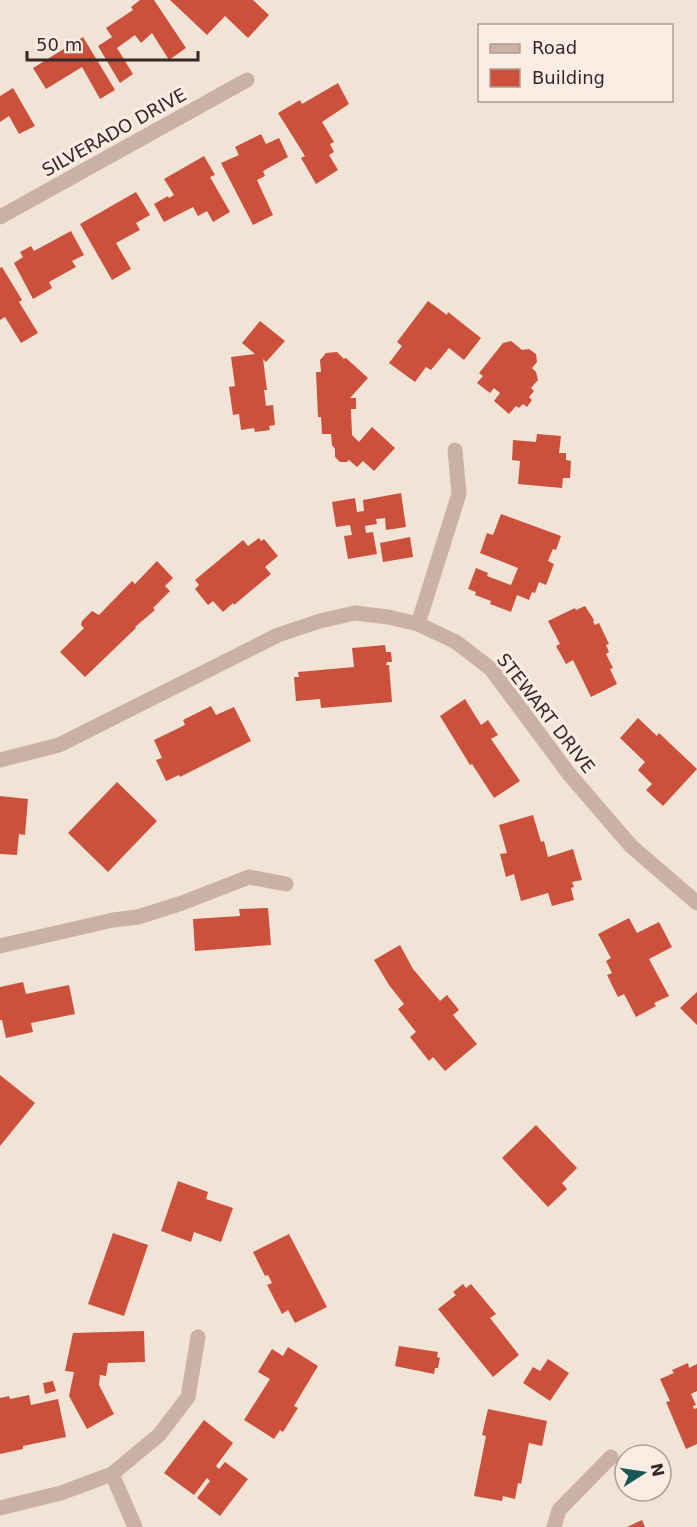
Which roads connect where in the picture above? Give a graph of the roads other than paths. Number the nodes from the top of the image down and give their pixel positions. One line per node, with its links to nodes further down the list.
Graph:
1 (247, 80): 2 (street, SILVERADO DRIVE)
2 (0, 217)
3 (455, 450): 4 (street)
4 (418, 624): 5 (street, STEWART DRIVE); 7 (street, STEWART DRIVE)
5 (0, 760)
6 (286, 884): 8 (street)
7 (697, 903)
8 (0, 946)
9 (198, 1337): 11 (street)
10 (611, 1457): 14 (street)
11 (112, 1474): 12 (street); 13 (street)
12 (0, 1508)
13 (135, 1527)
14 (554, 1527)

